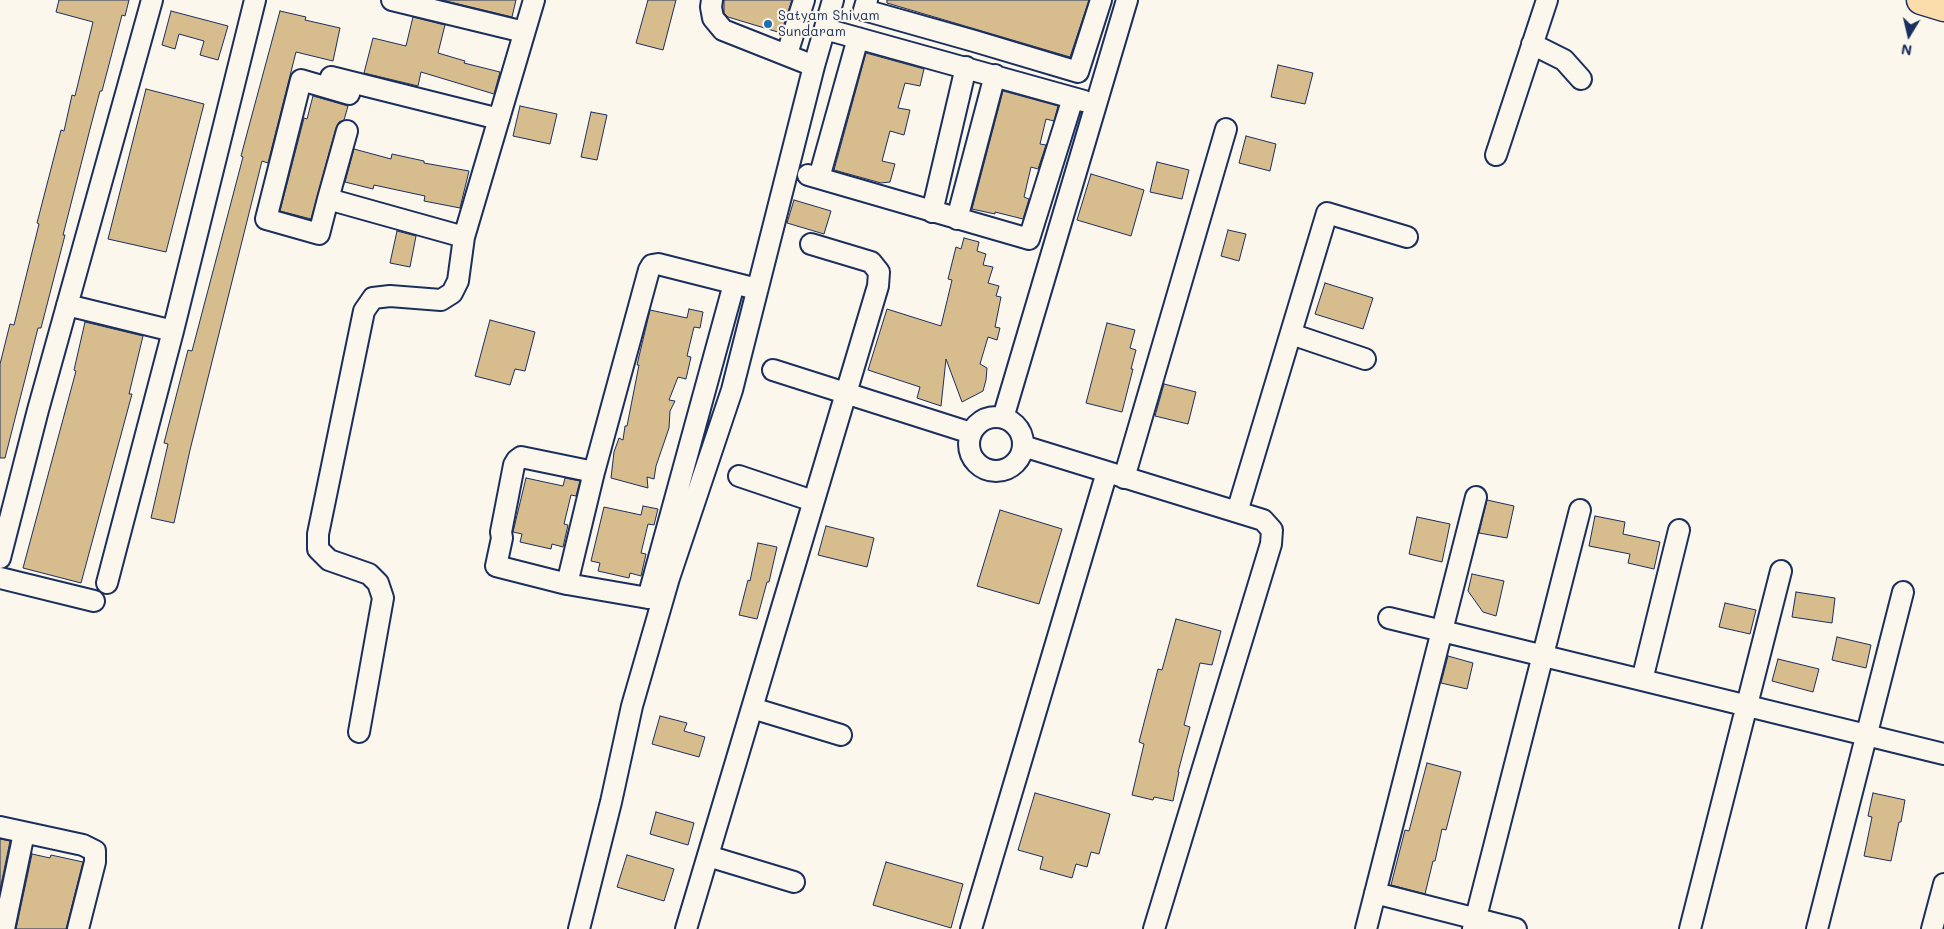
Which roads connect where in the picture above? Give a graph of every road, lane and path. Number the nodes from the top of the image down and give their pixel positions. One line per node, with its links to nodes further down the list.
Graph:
1 (152, 0): 39 (street)
2 (255, 0): 40 (street)
3 (392, 0): 15 (street)
4 (534, 0): 15 (street)
5 (712, 0): 18 (street)
6 (804, 0): 18 (street)
7 (833, 0): 14 (street)
8 (867, 0): 9 (street)
9 (1101, 0)
10 (1127, 0): 26 (street)
11 (1547, 0): 17 (street)
12 (1920, 0): 13 (highway)
13 (1944, 7)
14 (825, 29): 16 (street); 19 (street)
15 (524, 32): 27 (street)
16 (858, 38): 20 (street); 32 (street)
17 (1532, 44): 23 (street); 30 (street)
18 (787, 54): 19 (street)
19 (814, 66): 38 (street)
20 (966, 67): 21 (street); 32 (street)
21 (995, 76): 25 (street); 33 (street)
22 (331, 77): 27 (street)
23 (1580, 79)
24 (349, 94): 31 (street)
25 (1073, 98): 26 (street); 33 (street)
26 (1096, 104): 45 (street)
27 (499, 119): 34 (street)
28 (1226, 128): 49 (street)
29 (347, 131): 31 (street)
30 (1496, 155)
31 (328, 199): 34 (street)
32 (932, 212): 33 (street)
33 (957, 219)
34 (464, 237): 71 (street)
35 (1407, 237): 41 (street)
36 (811, 244): 44 (street)
37 (734, 284): 38 (street); 48 (street); 63 (street)
38 (757, 289): 59 (street)
39 (67, 304): 40 (street); 56 (street)
40 (173, 331): 60 (street)
41 (1291, 334): 42 (street); 54 (street)
42 (1365, 359)
43 (773, 370): 44 (street)
44 (845, 394): 46 (street); 52 (street)
45 (1002, 418): 46 (street); 47 (street)
46 (971, 433): 47 (street)
47 (1023, 446): 49 (street)
48 (594, 472): 61 (street); 61 (street)
49 (1116, 475): 54 (street); 86 (street)
50 (740, 476): 52 (street)
51 (1476, 497): 66 (street)
52 (813, 501): 70 (street)
53 (1580, 510): 67 (street)
54 (1236, 512): 87 (street)
55 (1679, 530): 68 (street)
56 (0, 558)
57 (1781, 571): 69 (street)
58 (0, 578): 64 (street)
59 (668, 578): 63 (street); 84 (street)
60 (108, 583)
61 (567, 584): 63 (street)
62 (1903, 592): 73 (street)
63 (648, 598)
64 (94, 601)
65 (1389, 618): 66 (street)
66 (1442, 631): 67 (street); 80 (street)
67 (1543, 656): 68 (street); 81 (street)
68 (1642, 680): 69 (street)
69 (1747, 706): 73 (street); 90 (street)
70 (752, 708): 72 (street); 77 (street)
71 (359, 732)
72 (841, 735)
73 (1866, 735): 74 (street); 91 (street)
74 (1944, 754)
75 (0, 827): 76 (street)
76 (24, 833): 82 (street); 83 (street)
77 (708, 856): 78 (street); 85 (street)
78 (794, 882)
79 (1944, 884): 92 (street)
80 (1375, 893): 81 (street); 88 (street)
81 (1475, 924): 89 (street)
82 (4, 929)
83 (78, 929)
84 (579, 929)
85 (686, 929)
86 (971, 929)
87 (1154, 929)
88 (1366, 929)
89 (1516, 929)
90 (1690, 929)
91 (1817, 929)
92 (1932, 929)

